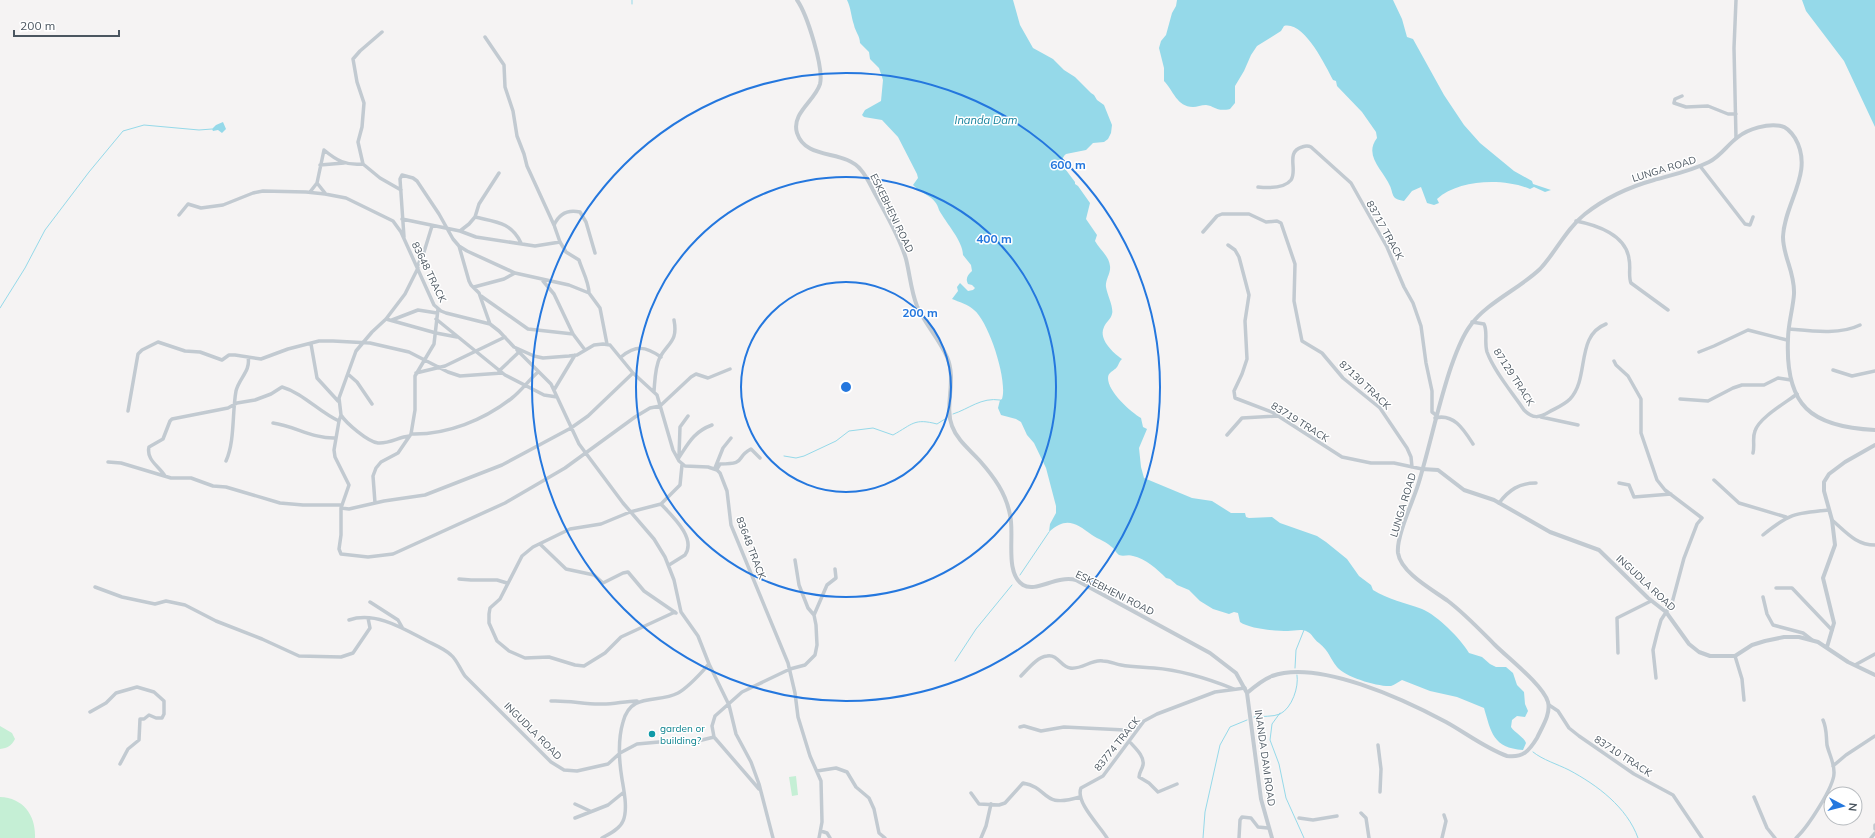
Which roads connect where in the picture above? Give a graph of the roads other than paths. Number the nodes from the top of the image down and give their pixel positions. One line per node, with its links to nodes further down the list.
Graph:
1 (797, 0): 163 (street, ESKEBHENI ROAD)
2 (1736, 0): 6 (street)
3 (382, 32): 9 (street)
4 (485, 37): 23 (street)
5 (1682, 96): 6 (street)
6 (1736, 114): 7 (street)
7 (1736, 138): 11 (street, LUNGA ROAD); 50 (street, LUNGA ROAD)
8 (344, 163): 9 (street); 10 (street); 10 (street)
9 (363, 164): 15 (street)
10 (320, 165): 13 (street)
11 (1700, 166): 20 (street); 22 (street, LUNGA ROAD)
12 (499, 173): 19 (street)
13 (317, 183): 16 (street); 17 (street)
14 (1258, 187): 94 (street, 83717 TRACK)
15 (401, 190): 21 (street); 25 (street)
16 (310, 192): 17 (street, 83648 TRACK); 18 (street, 83648 TRACK)
17 (325, 194): 28 (street, 83648 TRACK)
18 (179, 214)
19 (475, 217): 26 (street); 30 (street)
20 (1753, 218)
21 (402, 219): 24 (street); 28 (street)
22 (1576, 221): 40 (street); 46 (street, LUNGA ROAD)
23 (554, 225): 29 (street); 33 (street)
24 (432, 226): 25 (street); 34 (street)
25 (446, 229): 26 (street); 32 (street)
26 (460, 231): 30 (street)
27 (1203, 232): 115 (street, 87130 TRACK)
28 (404, 239): 34 (street, 83648 TRACK)
29 (560, 242): 30 (street); 38 (street)
30 (521, 243)
31 (1228, 245): 93 (street, 83719 TRACK)
32 (459, 246): 35 (street); 37 (street)
33 (595, 253)
34 (417, 268): 41 (street, 83648 TRACK); 43 (street)
35 (515, 272): 36 (street); 37 (street)
36 (538, 279): 38 (street); 52 (street)
37 (474, 287): 39 (street)
38 (589, 293): 58 (street)
39 (481, 296): 47 (street); 52 (street)
40 (1668, 310)
41 (437, 311): 42 (street); 44 (street); 47 (street, 83648 TRACK)
42 (436, 318): 51 (street); 53 (street)
43 (386, 319): 44 (street); 56 (street)
44 (392, 320): 51 (street)
45 (674, 320): 66 (street)
46 (1472, 322): 94 (street, LUNGA ROAD); 95 (street, 87129 TRACK)
47 (490, 324): 54 (street, 83648 TRACK)
48 (1606, 324): 95 (street, 87129 TRACK)
49 (1860, 325): 50 (street)
50 (1788, 329): 55 (street, LUNGA ROAD)
51 (436, 333): 53 (street); 68 (street)
52 (573, 334): 60 (street)
53 (458, 337): 61 (street)
54 (505, 337): 59 (street, 83648 TRACK); 61 (street)
55 (1787, 340): 63 (street); 79 (street, LUNGA ROAD)
56 (361, 343): 57 (street); 68 (street); 78 (street)
57 (311, 344): 65 (street); 86 (street)
58 (607, 344): 60 (street, 83648 TRACK); 67 (street)
59 (514, 347): 62 (street); 64 (street, 83648 TRACK)
60 (584, 350): 64 (street, 83648 TRACK)
61 (476, 351): 70 (street); 74 (street)
62 (519, 352): 74 (street); 75 (street)
63 (1699, 352)
64 (575, 355): 81 (street)
65 (248, 357): 88 (street); 90 (street)
66 (660, 357): 67 (street); 82 (street)
67 (621, 358): 77 (street)
68 (424, 359): 70 (street); 76 (street)
69 (1614, 361): 122 (street)
70 (440, 367): 74 (street); 76 (street)
71 (730, 369): 89 (street)
72 (1833, 370): 73 (street)
73 (1875, 371)
74 (500, 372): 80 (street)
75 (538, 372): 80 (street); 81 (street)
76 (416, 373): 102 (street)
77 (633, 373): 82 (street); 100 (street)
78 (348, 375): 86 (street); 87 (street)
79 (1791, 380): 83 (street, LUNGA ROAD); 85 (street)
80 (525, 384): 84 (street); 102 (street)
81 (554, 390): 84 (street)
82 (654, 392): 89 (street)
83 (1797, 394): 101 (street, LUNGA ROAD); 108 (street)
84 (557, 397): 100 (street)
85 (1680, 399)
86 (338, 401): 91 (street)
87 (372, 404)
88 (234, 406): 96 (street); 112 (street); 118 (street)
89 (660, 406): 109 (street); 111 (street)
90 (128, 411)
91 (341, 415): 96 (street); 102 (street)
92 (688, 416): 111 (street)
93 (1279, 416): 103 (street); 115 (street, 83719 TRACK)
94 (1435, 417): 106 (street); 117 (street, LUNGA ROAD)
95 (1539, 417): 98 (street)
96 (339, 421): 104 (street)
97 (273, 423): 104 (street)
98 (1578, 425)
99 (712, 426): 111 (street)
100 (571, 428): 109 (street); 123 (street)
101 (1875, 430)
102 (410, 435): 123 (street)
103 (1227, 435)
104 (336, 438): 126 (street)
105 (732, 438): 116 (street)
106 (1473, 444)
107 (1875, 445): 127 (street)
108 (1753, 453)
109 (586, 454): 126 (street); 128 (street)
110 (760, 458): 116 (street)
111 (679, 459): 114 (street)
112 (226, 461)
113 (108, 462): 118 (street)
114 (682, 465): 116 (street); 125 (street)
115 (1412, 467): 117 (street, 83719 TRACK)
116 (716, 469): 159 (street, 83648 TRACK)
117 (1422, 469): 124 (street, INGUDLA ROAD); 170 (street, LUNGA ROAD)
118 (165, 476): 126 (street)
119 (1714, 480): 129 (street)
120 (1536, 483): 124 (street)
121 (1619, 483): 122 (street)
122 (1672, 494): 146 (street)
123 (375, 503): 126 (street)
124 (1499, 503): 142 (street, INGUDLA ROAD)
125 (661, 504): 128 (street); 135 (street)
126 (342, 506)
127 (1829, 510): 129 (street); 130 (street)
128 (630, 512): 132 (street); 135 (street)
129 (1786, 518): 131 (street)
130 (1832, 520): 133 (street); 151 (street)
131 (1763, 535)
132 (540, 544): 138 (street); 144 (street)
133 (1875, 545)
134 (796, 560): 147 (street)
135 (669, 565): 145 (street)
136 (835, 568): 147 (street)
137 (459, 579): 138 (street)
138 (507, 583): 144 (street)
139 (95, 587): 148 (street)
140 (1776, 588): 151 (street)
141 (1763, 597): 152 (street)
142 (1652, 601): 146 (street, INGUDLA ROAD); 154 (street)
143 (370, 602): 150 (street)
144 (675, 612): 145 (street)
145 (681, 612): 157 (street)
146 (1666, 612): 156 (street, INGUDLA ROAD); 162 (street)
147 (814, 615): 159 (street)
148 (368, 618): 149 (street, INGUDLA ROAD); 150 (street, INGUDLA ROAD)
149 (349, 620)
150 (402, 627): 179 (street, INGUDLA ROAD)
151 (1832, 630): 153 (street)
152 (1812, 640): 153 (street); 156 (street)
153 (1827, 647): 158 (street)
154 (1618, 653)
155 (1875, 654): 158 (street)
156 (1735, 656): 166 (street)
157 (709, 664): 168 (street); 169 (street)
158 (1854, 665): 160 (street)
159 (790, 669): 169 (street); 182 (street, 83648 TRACK)
160 (1875, 675)
161 (1021, 676): 164 (street)
162 (1656, 678)
163 (1242, 681): 165 (street, INANDA DAM ROAD)
164 (1235, 689): 165 (street, 83774 TRACK); 173 (street, 83774 TRACK)
165 (1246, 691): 170 (street); 199 (street, INANDA DAM ROAD)
166 (1744, 700)
167 (551, 701): 168 (street)
168 (637, 701): 179 (street)
169 (729, 705): 176 (street); 185 (street)
170 (1548, 705): 214 (street, 83710 TRACK)
171 (90, 712): 180 (street)
172 (1823, 720): 181 (street)
173 (1139, 726): 174 (street); 177 (street, 83774 TRACK)
174 (1020, 727)
175 (1875, 736): 181 (street)
176 (714, 737): 179 (street, INGUDLA ROAD); 185 (street)
177 (1129, 741): 183 (street); 188 (street, 83774 TRACK)
178 (1378, 745): 186 (street)
179 (620, 753): 184 (street)
180 (120, 764)
181 (1834, 766): 216 (street)
182 (817, 771): 201 (street, 83648 TRACK); 207 (street)
183 (1177, 784)
184 (624, 792): 192 (street); 203 (street)
185 (762, 792): 204 (street)
186 (1380, 792)
187 (971, 793): 191 (street)
188 (1080, 797): 191 (street); 209 (street)
189 (1754, 797): 215 (street)
190 (575, 804): 192 (street)
191 (991, 804): 208 (street)
192 (590, 811): 196 (street)
193 (1361, 812): 212 (street)
194 (1444, 815): 213 (street)
195 (1337, 816): 197 (street)
196 (575, 818)
197 (1299, 818)
198 (1875, 825): 200 (street)
199 (1268, 828): 210 (street); 211 (street, INANDA DAM ROAD)
200 (1875, 829)
201 (821, 831): 205 (street, 83648 TRACK); 206 (street)
202 (1875, 833): 217 (street)
203 (602, 838)
204 (774, 838)
205 (819, 838)
206 (830, 838)
207 (885, 838)
208 (982, 838)
209 (1107, 838)
210 (1238, 838)
211 (1272, 838)
212 (1369, 838)
213 (1442, 838)
214 (1702, 838)
215 (1775, 838)
216 (1796, 838)
217 (1871, 838)

